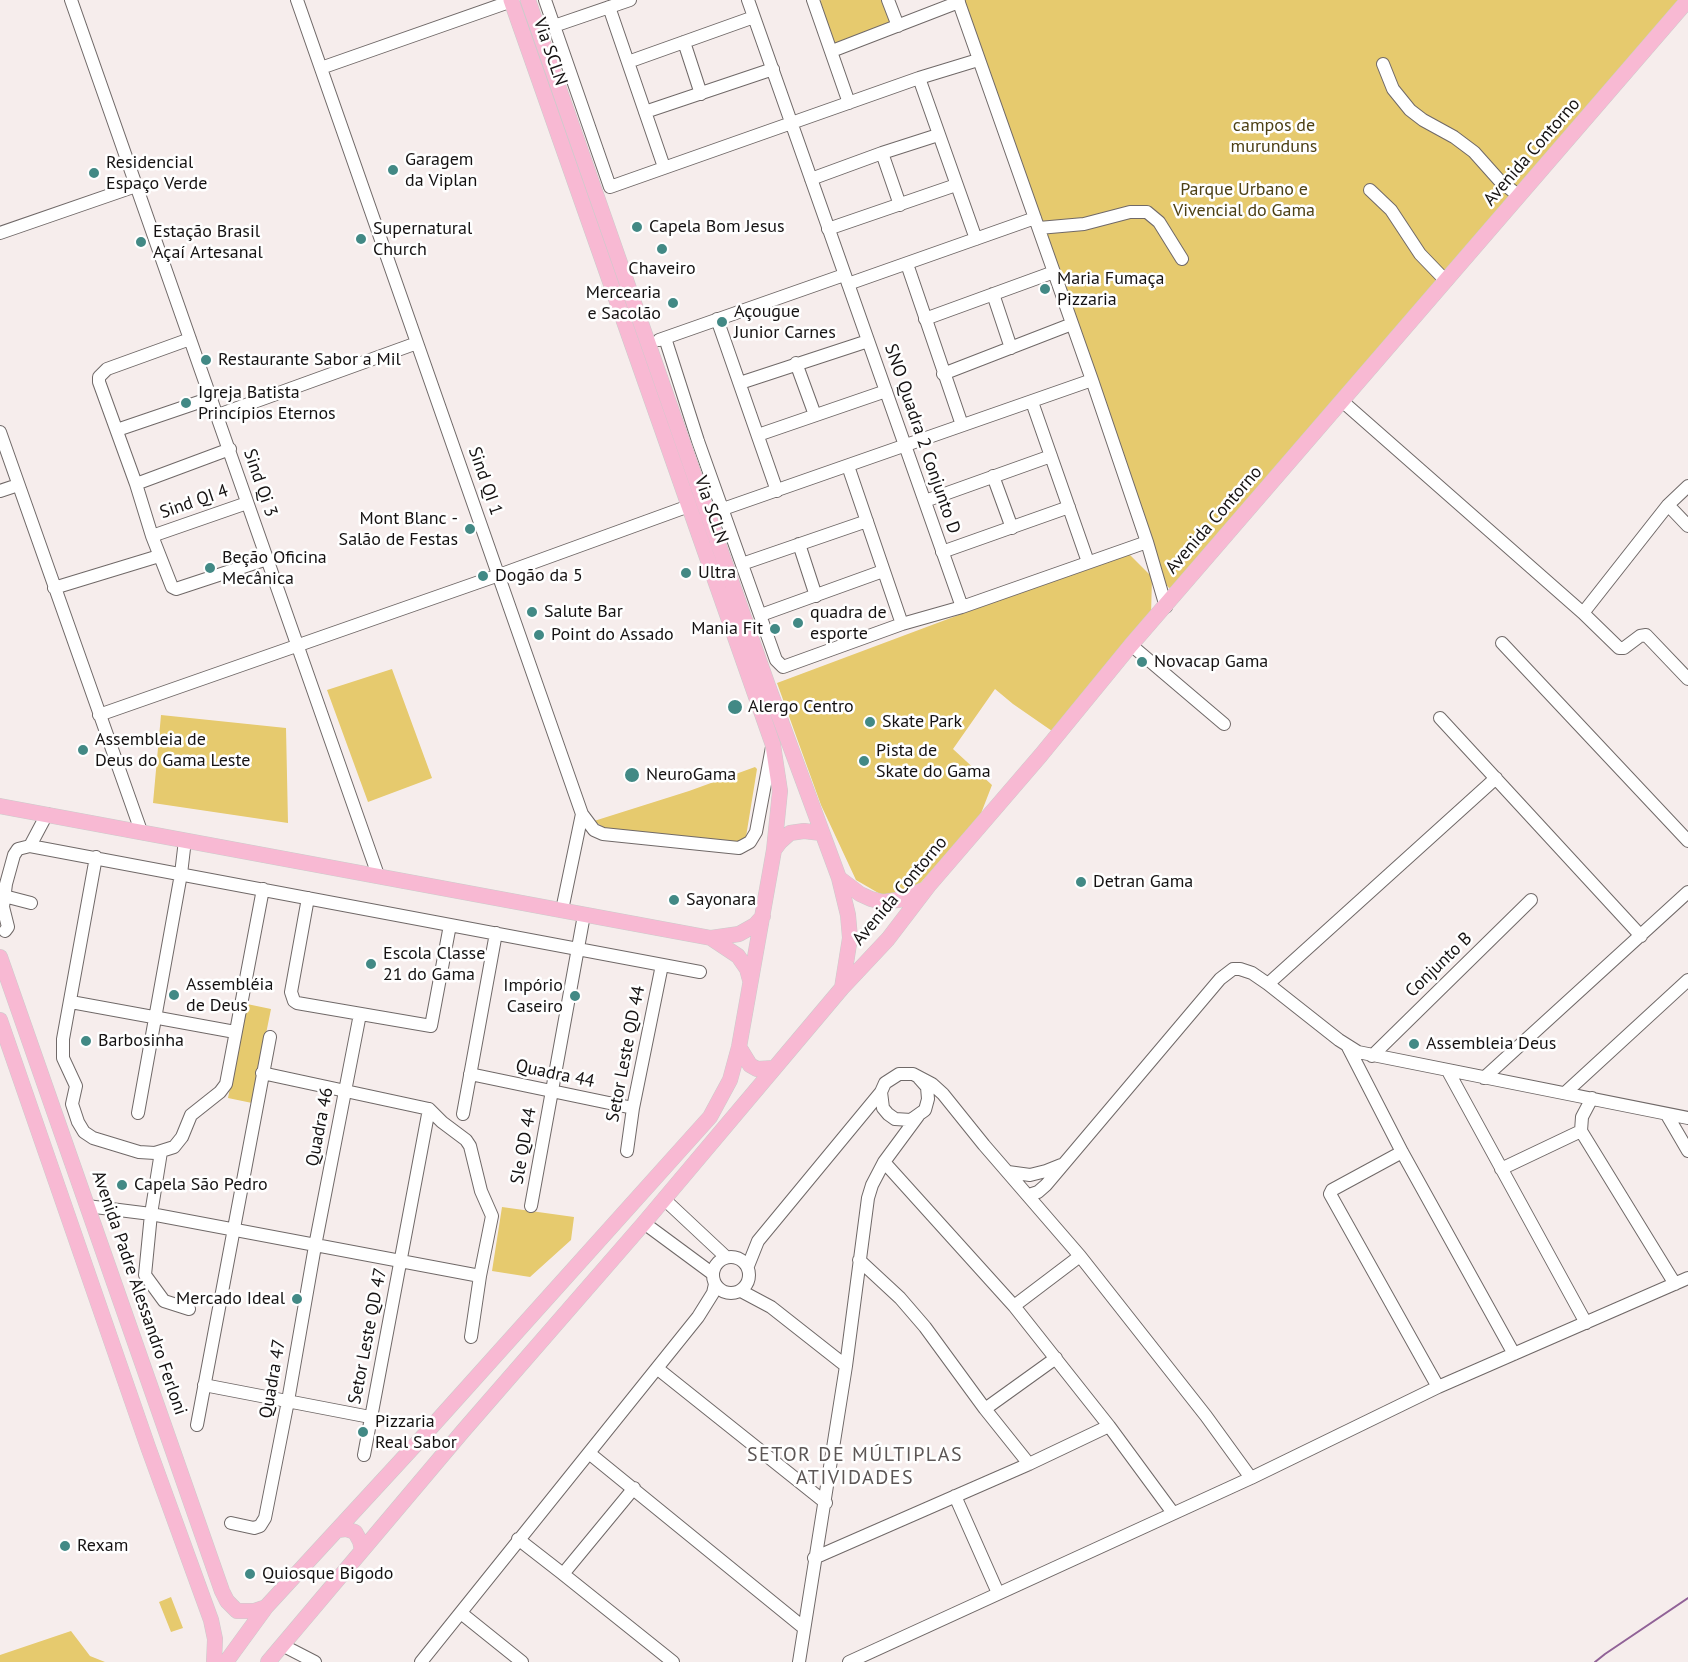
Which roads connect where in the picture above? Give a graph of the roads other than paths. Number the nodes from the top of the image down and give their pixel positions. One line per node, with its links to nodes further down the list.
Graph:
1 (71, 0): 33 (street, Sind Qi 3)
2 (297, 0): 21 (street, Sind QI 1)
3 (511, 0): 21 (street); 41 (main road, Via SCLN)
4 (528, 0): 39 (main road, Via SCLN)
5 (545, 0): 14 (street)
6 (630, 0): 12 (street)
7 (748, 0): 13 (street, SNO Quadra 2 Conjunto D)
8 (813, 0): 17 (street)
9 (888, 0): 15 (street)
10 (1688, 0): 35 (main road, Avenida Contorno)
11 (958, 1): 15 (street); 18 (street)
12 (609, 7): 14 (street); 19 (street)
13 (754, 17): 16 (street); 22 (street, SNO Quadra 2 Conjunto D)
14 (554, 26): 30 (street)
15 (898, 26): 17 (street)
16 (684, 42): 19 (street); 24 (street)
17 (832, 51): 25 (street)
18 (978, 60): 23 (street); 37 (street)
19 (628, 62): 26 (street)
20 (1383, 64): 35 (street)
21 (321, 68): 57 (street, Sind QI 1)
22 (773, 69): 24 (street); 27 (street, SNO Quadra 2 Conjunto D)
23 (919, 78): 25 (street); 28 (street)
24 (702, 94): 26 (street)
25 (849, 103): 27 (street)
26 (645, 112): 30 (street)
27 (791, 123): 30 (street); 31 (street, SNO Quadra 2 Conjunto D)
28 (938, 135): 29 (street); 32 (street)
29 (882, 153): 31 (street); 36 (street)
30 (664, 167)
31 (811, 179): 38 (street, SNO Quadra 2 Conjunto D)
32 (956, 185): 36 (street); 42 (street)
33 (136, 186): 40 (street); 55 (street, Sind Qi 3)
34 (1370, 190): 49 (street)
35 (1519, 196): 49 (main road, Avenida Contorno)
36 (900, 205): 38 (street)
37 (1037, 223): 42 (street); 45 (street); 47 (street)
38 (828, 229): 48 (street, SNO Quadra 2 Conjunto D)
39 (609, 231): 41 (main road); 43 (main road, Via SCLN)
40 (0, 233)
41 (594, 236): 44 (main road, Via SCLN)
42 (976, 239): 46 (street)
43 (615, 248): 44 (main road); 58 (main road, Via SCLN)
44 (600, 253): 87 (main road, Via SCLN)
45 (1182, 259)
46 (907, 264): 48 (street); 52 (street)
47 (1054, 272): 50 (street); 53 (street)
48 (846, 279): 51 (street); 56 (street, SNO Quadra 2 Conjunto D)
49 (1446, 281): 66 (main road, Avenida Contorno)
50 (993, 294): 52 (street); 59 (street)
51 (717, 319): 54 (street); 63 (street)
52 (925, 319): 61 (street)
53 (1072, 324): 59 (street); 62 (street)
54 (665, 338): 58 (street); 89 (street)
55 (190, 339): 65 (street, Sind Qi 3); 71 (street, Sind QI 4)
56 (868, 340): 60 (street); 64 (street, SNO Quadra 2 Conjunto D)
57 (417, 343): 68 (street); 102 (street, Sind QI 1)
58 (648, 344): 114 (main road, Via SCLN)
59 (1011, 348): 61 (street)
60 (796, 363): 63 (street); 69 (street)
61 (943, 374): 70 (street)
62 (1092, 380): 67 (street); 94 (street)
63 (740, 383): 73 (street)
64 (886, 391): 69 (street); 74 (street, SNO Quadra 2 Conjunto D)
65 (211, 398): 68 (street, Sind Qi 3); 71 (street)
66 (1342, 401): 105 (main road, Avenida Contorno); 107 (street)
67 (1032, 402): 70 (street); 76 (street)
68 (218, 415): 75 (street, Sind Qi 3)
69 (815, 415): 73 (street)
70 (962, 425): 74 (street)
71 (117, 430): 79 (street, Sind QI 4)
72 (0, 432): 80 (street)
73 (758, 435): 83 (street)
74 (905, 445): 77 (street); 84 (street, SNO Quadra 2 Conjunto D)
75 (230, 449): 79 (street, Sind QI 4); 85 (street, Sind Qi 3)
76 (1051, 456): 78 (street); 88 (street)
77 (848, 466): 83 (street); 90 (street)
78 (993, 476): 84 (street); 92 (street)
79 (136, 484): 93 (street, Sind QI 4)
80 (18, 485): 82 (street); 103 (street)
81 (1688, 486): 86 (street)
82 (0, 491)
83 (777, 491): 89 (street)
84 (925, 501): 96 (street, SNO Quadra 2 Conjunto D)
85 (247, 503): 93 (street, Sind QI 4); 98 (street, Sind Qi 3)
86 (1668, 505): 91 (street); 107 (street)
87 (689, 506): 102 (street); 114 (main road, Via SCLN)
88 (1069, 507): 92 (street); 99 (street)
89 (723, 509): 100 (street)
90 (867, 521): 95 (street); 101 (street)
91 (1688, 526)
92 (1012, 528): 96 (street)
93 (152, 536): 97 (street, Sind QI 4)
94 (1147, 542): 99 (street); 105 (street)
95 (799, 544): 100 (street); 104 (street)
96 (942, 552): 106 (street, SNO Quadra 2 Conjunto D)
97 (159, 556): 98 (street, Sind QI 4); 103 (street)
98 (267, 560): 111 (street, Sind Qi 3)
99 (1088, 562): 106 (street)
100 (742, 564): 108 (street)
101 (883, 571): 104 (street); 109 (street)
102 (499, 575): 111 (street); 124 (street, Sind QI 1)
103 (54, 588): 117 (street)
104 (816, 596): 108 (street)
105 (1166, 606): 112 (main road, Avenida Contorno)
106 (962, 607): 109 (street)
107 (1583, 613): 113 (street)
108 (760, 615): 109 (street)
109 (902, 624)
110 (1502, 643): 128 (street)
111 (298, 645): 117 (street); 133 (street, Sind Qi 3)
112 (1131, 645): 119 (street); 135 (main road, Avenida Contorno)
113 (1688, 679)
114 (761, 689): 115 (main road, Via SCLN); 116 (main road, Via SCLN)
115 (777, 708): 116 (main road); 126 (main road, Via SCLN)
116 (761, 712): 120 (main road, Via SCLN)
117 (99, 715): 125 (street)
118 (1440, 718): 121 (street)
119 (1224, 724)
120 (773, 745): 124 (street); 130 (main road, Via SCLN)
121 (1496, 778): 148 (street); 156 (street)
122 (0, 806): 123 (main road)
123 (47, 814): 125 (main road); 129 (street)
124 (582, 814): 142 (street)
125 (141, 831): 127 (main road)
126 (821, 833): 130 (main road); 134 (main road, Via SCLN)
127 (184, 840): 132 (street); 133 (main road)
128 (1688, 841)
129 (30, 846): 131 (street); 138 (street)
130 (774, 850): 144 (main road, Via SCLN)
131 (96, 857): 132 (street); 159 (street)
132 (181, 874): 136 (street); 161 (street)
133 (378, 875): 142 (main road)
134 (839, 878): 135 (main road); 158 (main road, Via SCLN)
135 (928, 887): 158 (main road, Avenida Contorno)
136 (263, 889): 139 (street); 163 (street)
137 (1688, 892): 148 (street)
138 (4, 896): 141 (street); 146 (street)
139 (308, 898): 145 (street); 160 (street)
140 (1531, 900): 167 (street, Conjunto B)
141 (31, 903)
142 (562, 910): 143 (main road)
143 (584, 915): 149 (main road); 150 (street, Sle QD 44)
144 (763, 916): 149 (main road); 155 (main road, Via SCLN)
145 (450, 925): 147 (street); 160 (street)
146 (5, 931)
147 (496, 933): 150 (street); 171 (street)
148 (1641, 936): 173 (street)
149 (711, 938): 155 (main road)
150 (578, 948): 152 (street); 175 (street, Sle QD 44)
151 (0, 957): 157 (main road, Avenida Padre Alessandro Ferloni)
152 (662, 965): 153 (street); 179 (street, Setor Leste QD 44)
153 (700, 972)
154 (1688, 980): 177 (street)
155 (751, 982): 166 (main road, Via SCLN)
156 (1268, 984): 165 (street); 199 (street)
157 (5, 985): 181 (main road, Avenida Padre Alessandro Ferloni)
158 (842, 988): 168 (main road, Avenida Contorno)
159 (70, 1002): 161 (street); 197 (street)
160 (360, 1014): 174 (street, Quadra 46)
161 (155, 1017): 163 (street); 184 (street)
162 (0, 1020): 189 (main road)
163 (235, 1032): 197 (street)
164 (270, 1037): 170 (street)
165 (1348, 1046): 167 (street); 198 (street)
166 (739, 1047): 168 (main road); 217 (main road, Via SCLN)
167 (1372, 1056): 169 (street)
168 (774, 1068): 204 (main road, Avenida Contorno)
169 (1448, 1071): 173 (street); 201 (street)
170 (262, 1073): 174 (street); 209 (street)
171 (470, 1074): 175 (street, Quadra 44); 186 (street)
172 (919, 1078): 176 (street); 183 (street); 185 (street)
173 (1484, 1078): 177 (street)
174 (346, 1090): 180 (street); 211 (street, Quadra 46)
175 (552, 1092): 179 (street, Quadra 44); 206 (street, Sle QD 44)
176 (881, 1092): 182 (street); 188 (street)
177 (1565, 1093): 178 (street)
178 (1592, 1098): 187 (street); 192 (street)
179 (633, 1108): 196 (street, Setor Leste QD 44)
180 (429, 1109): 215 (street, Setor Leste QD 47); 218 (street)
181 (54, 1111): 189 (main road); 191 (main road, Avenida Padre Alessandro Ferloni)
182 (865, 1112): 188 (street); 210 (street)
183 (958, 1112): 185 (street); 202 (street)
184 (138, 1113)
185 (921, 1113): 188 (street); 195 (street)
186 (463, 1114)
187 (1667, 1114): 190 (street); 194 (street)
188 (892, 1116): 195 (street)
189 (34, 1117): 193 (main road)
190 (1688, 1118)
191 (61, 1131): 193 (main road); 205 (main road, Avenida Padre Alessandro Ferloni)
192 (1581, 1131): 201 (street); 222 (street)
193 (42, 1139): 223 (main road)
194 (1687, 1145)
195 (894, 1150): 200 (street)
196 (627, 1151)
197 (161, 1152): 207 (street)
198 (1402, 1152): 232 (street); 237 (street)
199 (1067, 1161): 202 (street); 203 (street)
200 (884, 1162): 214 (street); 226 (street)
201 (1501, 1169): 230 (street)
202 (1008, 1172): 203 (street)
203 (1029, 1195): 213 (street)
204 (664, 1199): 208 (main road, Avenida Contorno); 212 (street)
205 (87, 1206): 207 (street); 221 (main road, Avenida Padre Alessandro Ferloni)
206 (531, 1206)
207 (151, 1214): 209 (street); 228 (street)
208 (644, 1223): 220 (street); 224 (main road, Avenida Contorno)
209 (232, 1231): 211 (street); 236 (street)
210 (758, 1241): 212 (street); 216 (street)
211 (315, 1246): 215 (street); 240 (street, Quadra 47)
212 (729, 1256): 216 (street); 220 (street)
213 (1080, 1256): 226 (street); 248 (street)
214 (859, 1260): 234 (street); 241 (street)
215 (400, 1262): 218 (street); 242 (street, Setor Leste QD 47)
216 (749, 1271): 225 (street); 227 (street)
217 (572, 1272): 224 (main road); 254 (main road, Via SCLN)
218 (480, 1276): 231 (street)
219 (1688, 1278): 222 (street)
220 (714, 1279): 225 (street); 229 (street)
221 (114, 1281): 223 (main road); 238 (main road, Avenida Padre Alessandro Ferloni)
222 (1675, 1284): 230 (street)
223 (94, 1287): 239 (main road)
224 (588, 1288): 256 (main road, Avenida Contorno)
225 (735, 1292): 227 (street); 229 (street)
226 (1014, 1306): 233 (street)
227 (771, 1307): 234 (street)
228 (189, 1309)
229 (698, 1317): 235 (street)
230 (1586, 1323): 232 (street)
231 (471, 1337)
232 (1514, 1354): 237 (street)
233 (1056, 1358): 241 (street); 244 (street)
234 (846, 1366): 251 (street)
235 (658, 1368): 245 (street); 251 (street)
236 (204, 1385): 240 (street, Setor Leste QD 47); 243 (street)
237 (1438, 1387): 248 (street)
238 (152, 1389): 239 (main road); 260 (main road, Avenida Padre Alessandro Ferloni)
239 (132, 1396): 264 (main road)
240 (288, 1401): 242 (street, Setor Leste QD 47); 253 (street, Quadra 47)
241 (986, 1409): 247 (street)
242 (370, 1417): 246 (street, Setor Leste QD 47)
243 (197, 1425)
244 (1109, 1426): 247 (street); 252 (street)
245 (589, 1453): 249 (street); 255 (street)
246 (364, 1455)
247 (1029, 1464): 250 (street)
248 (1251, 1478): 252 (street)
249 (634, 1488): 258 (street); 262 (street)
250 (955, 1496): 257 (street); 259 (street)
251 (826, 1503): 257 (street)
252 (1173, 1513): 259 (street)
253 (231, 1523)
254 (338, 1530): 256 (main road); 260 (main road, Via SCLN)
255 (518, 1539): 258 (street); 261 (street)
256 (362, 1550): 263 (main road, Avenida Contorno)
257 (814, 1558): 262 (street)
258 (563, 1574): 270 (street)
259 (998, 1593): 272 (street)
260 (266, 1607): 265 (main road, Via SCLN)
261 (461, 1613): 268 (street); 269 (street)
262 (804, 1628): 271 (street)
263 (282, 1645): 266 (main road, Avenida Contorno); 267 (street)
264 (214, 1662)
265 (226, 1662)
266 (268, 1662)
267 (315, 1662)
268 (421, 1662)
269 (522, 1662)
270 (673, 1662)
271 (799, 1662)
272 (849, 1662)

